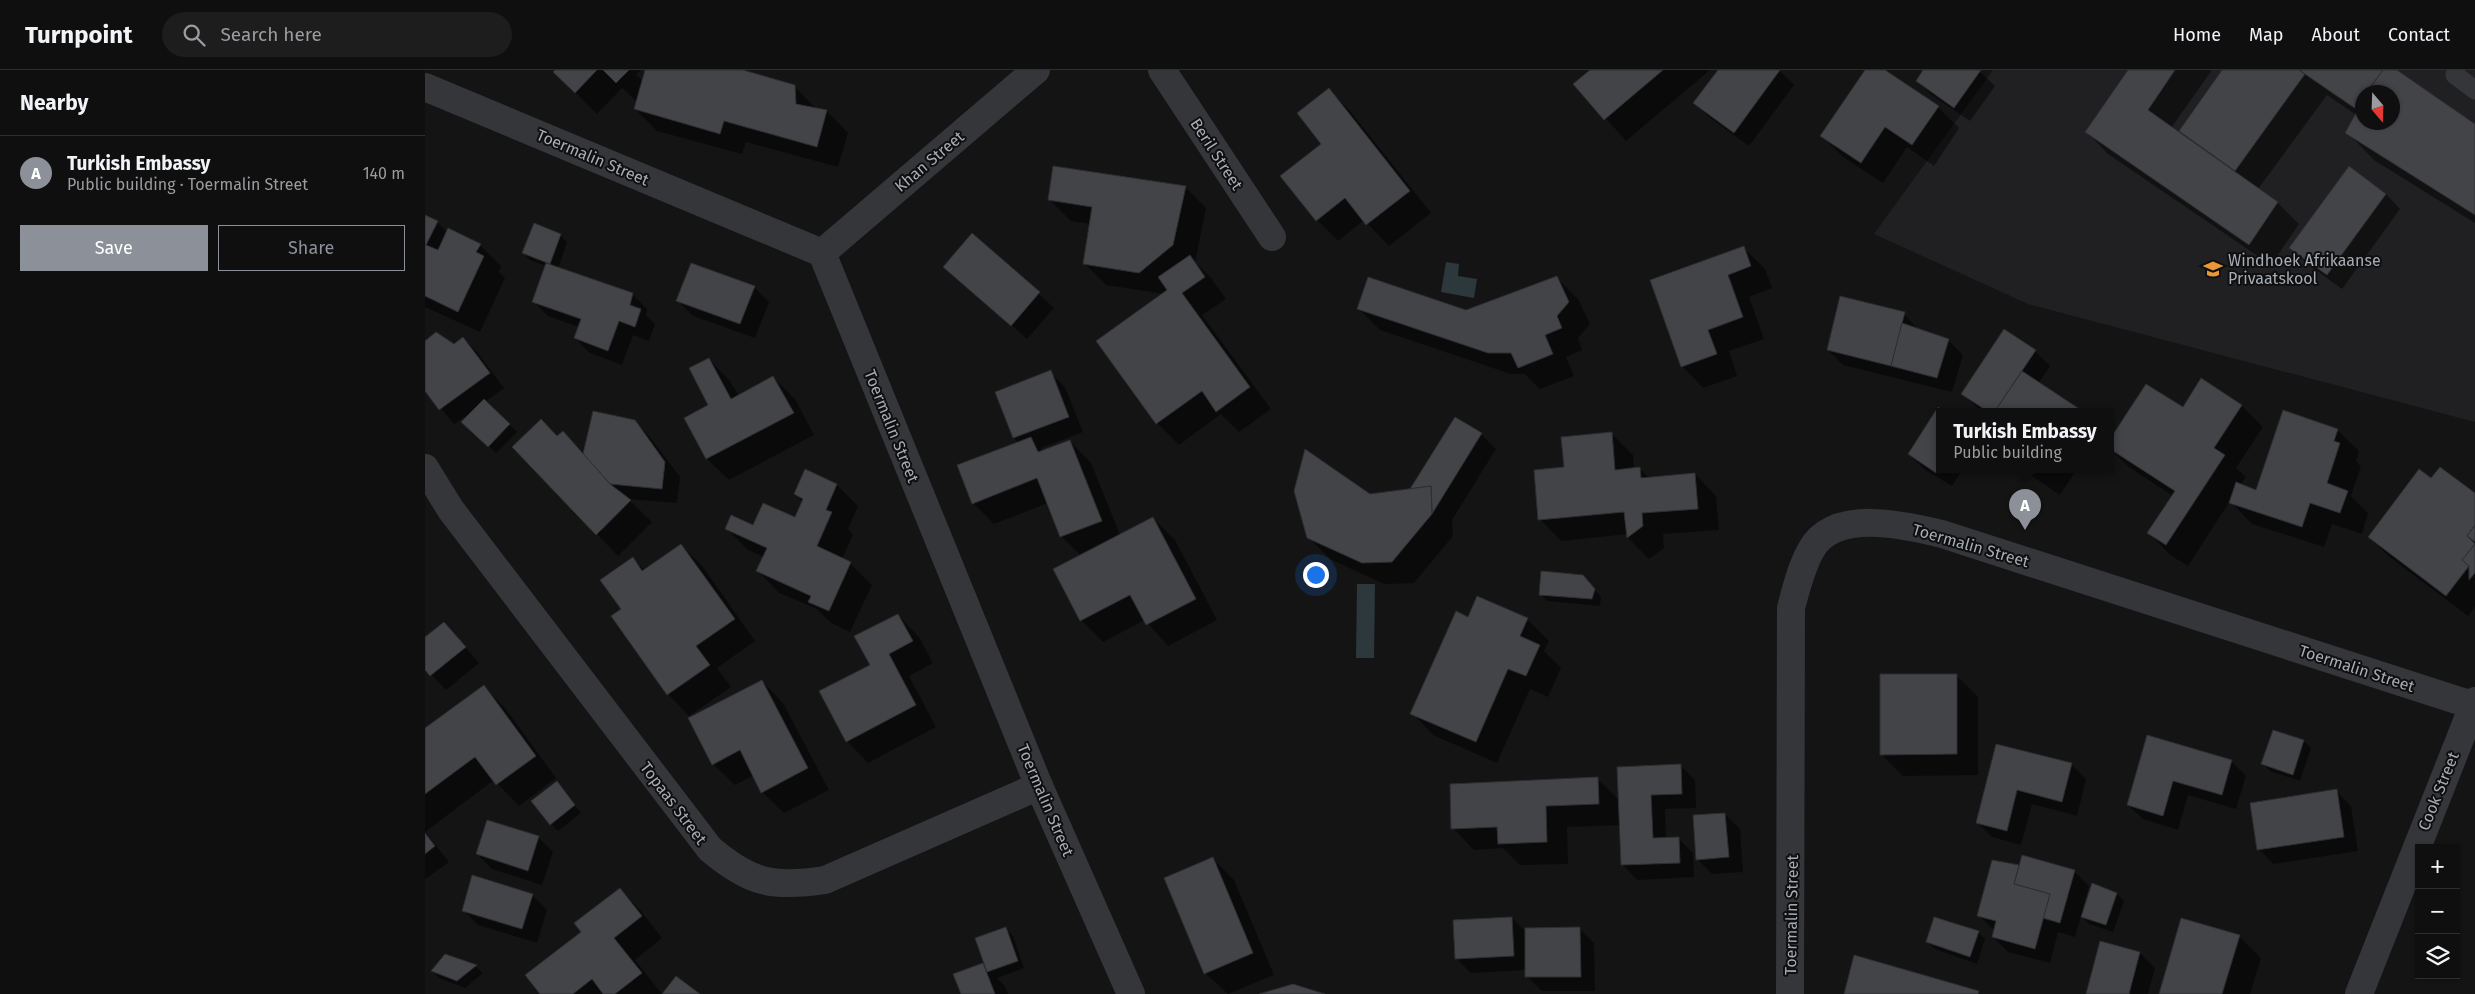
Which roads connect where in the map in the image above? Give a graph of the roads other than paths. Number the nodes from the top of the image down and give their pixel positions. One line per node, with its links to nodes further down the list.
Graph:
1 (1037, 70): 7 (street, Khan Street)
2 (1162, 70): 6 (street, Beril Street)
3 (2455, 75): 5 (lane)
4 (425, 87): 7 (street, Toermalin Street)
5 (2475, 90)
6 (1272, 237)
7 (822, 253): 10 (street, Toermalin Street)
8 (425, 468): 10 (street, Topaas Street)
9 (2474, 704): 12 (street, Toermalin Street); 13 (street, Cook Street)
10 (1039, 786): 11 (street, Toermalin Street)
11 (1131, 994)
12 (1790, 994)
13 (2359, 994)

